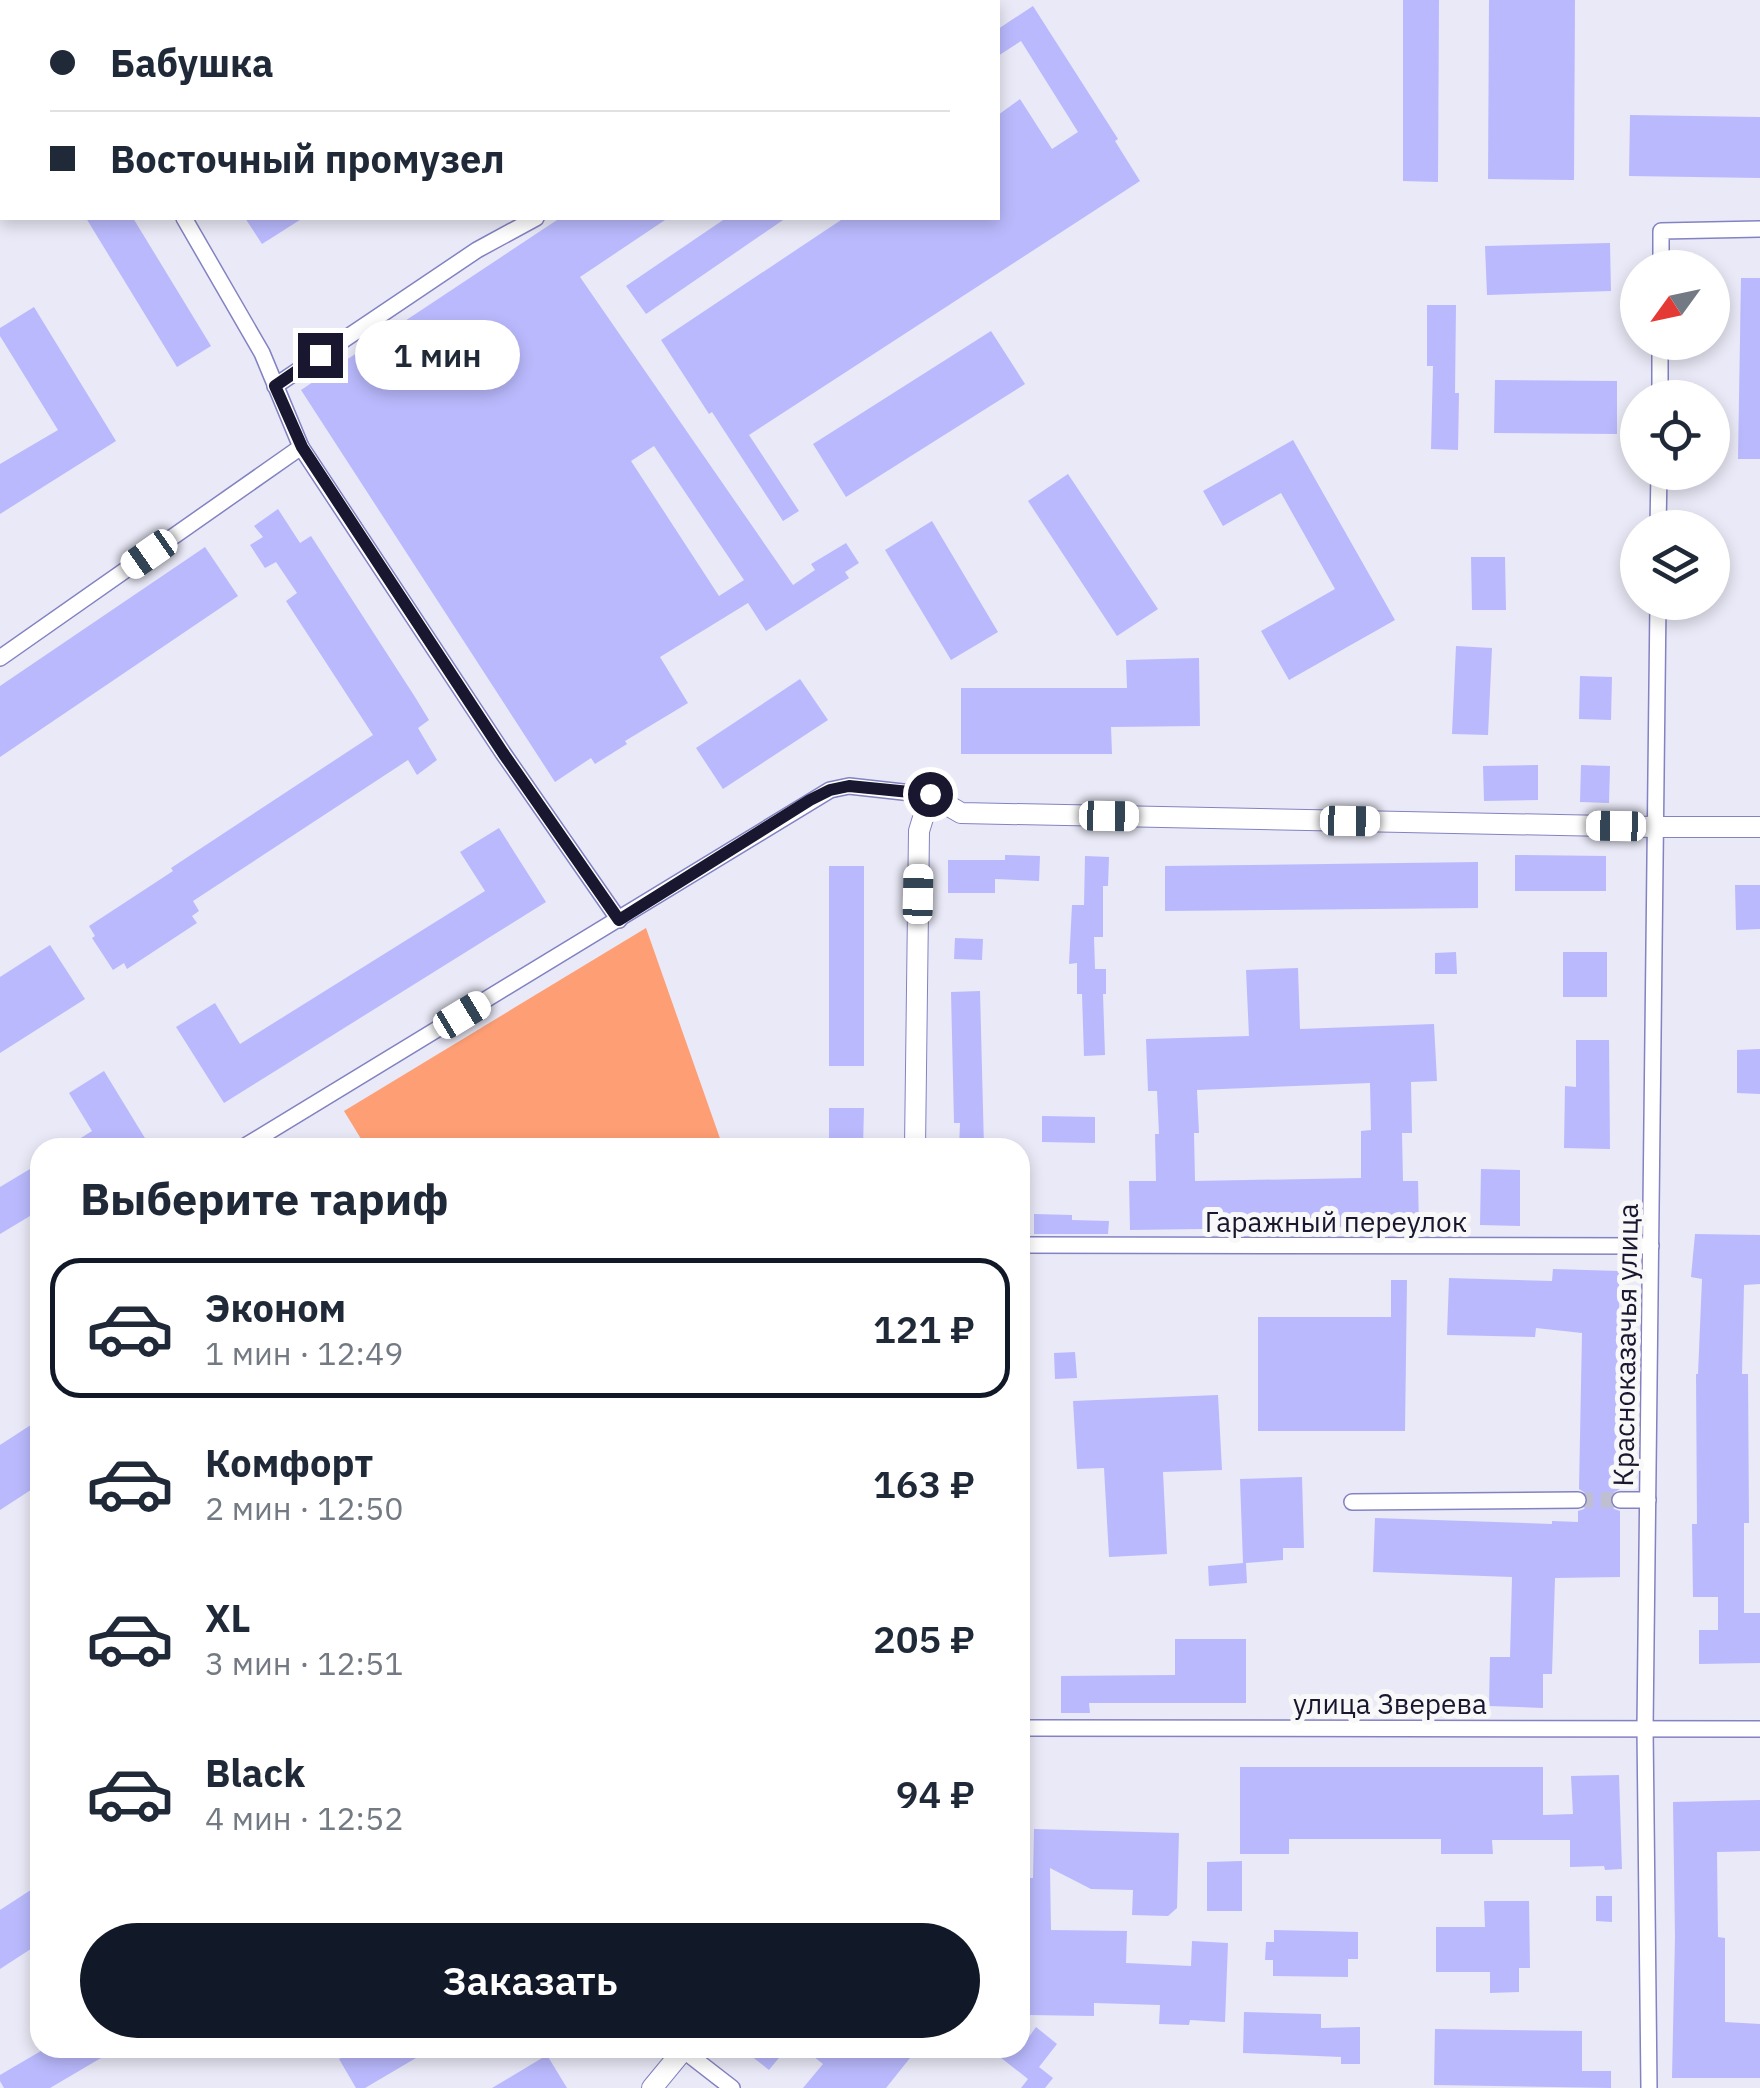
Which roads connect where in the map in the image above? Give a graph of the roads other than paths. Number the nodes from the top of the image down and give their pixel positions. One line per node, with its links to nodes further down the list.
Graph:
1 (185, 220): 5 (street)
2 (532, 220): 5 (street)
3 (1760, 228): 4 (street)
4 (1661, 250)
5 (275, 386): 6 (street)
6 (302, 447): 8 (street); 12 (street)
7 (1658, 620): 11 (street, Красноказачья улица)
8 (0, 658)
9 (930, 794): 11 (street); 12 (street); 14 (street)
10 (1760, 826): 11 (street)
11 (1655, 827): 16 (street, Красноказачья улица)
12 (619, 920): 13 (street)
13 (259, 1138)
14 (915, 1138)
15 (1030, 1245): 16 (street, Гаражный переулок)
16 (1651, 1246): 19 (street, Красноказачья улица)
17 (1578, 1500): 20 (street)
18 (1620, 1500): 19 (street)
19 (1648, 1500): 22 (street, Красноказачья улица)
20 (1352, 1502)
21 (1030, 1728): 22 (street, улица Зверева)
22 (1645, 1728): 23 (street, улица Зверева); 28 (street, Красноказачья улица)
23 (1760, 1728)
24 (677, 2058): 26 (street)
25 (695, 2058): 27 (street)
26 (652, 2088)
27 (732, 2088)
28 (1649, 2088)

